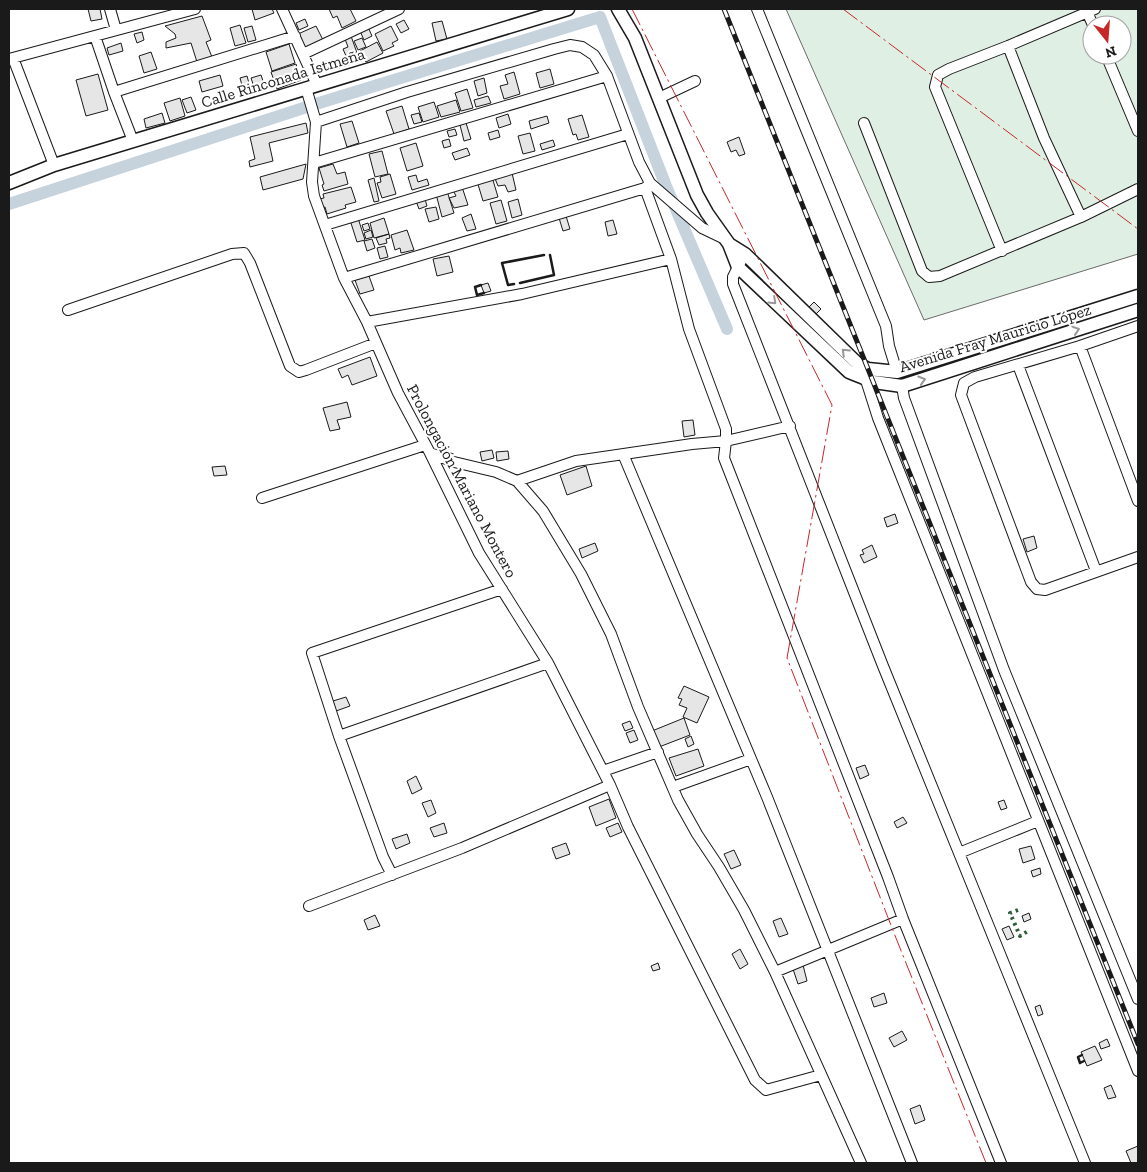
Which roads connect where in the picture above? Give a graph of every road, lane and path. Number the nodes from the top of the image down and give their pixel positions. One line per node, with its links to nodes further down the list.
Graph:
1 (110, 9): 9 (street)
2 (195, 9): 9 (street)
3 (282, 9): 11 (street, Prolongación Mariano Montero)
4 (399, 9): 13 (street)
5 (568, 9): 18 (street, Calle Rinconada Istmeña)
6 (618, 9): 20 (street)
7 (757, 9): 48 (street)
8 (1091, 10): 12 (street)
9 (116, 30): 10 (street)
10 (95, 36): 14 (street); 19 (street)
11 (295, 36): 13 (street, Prolongación Mariano Montero); 19 (street)
12 (1008, 46): 31 (street); 34 (street)
13 (304, 54): 18 (street, Prolongación Mariano Montero)
14 (11, 59): 27 (street)
15 (1110, 65): 23 (street)
16 (607, 76): 21 (street); 24 (street); 26 (street)
17 (695, 81): 20 (street)
18 (311, 91): 21 (street, Prolongación Mariano Montero); 25 (street, Calle Rinconada Istmeña)
19 (114, 92): 25 (street)
20 (659, 98): 33 (street)
21 (315, 118): 26 (street, Prolongación Mariano Montero)
22 (864, 123): 34 (street)
23 (1138, 131)
24 (628, 134): 29 (street); 32 (street)
25 (133, 141): 27 (street, Calle Rinconada Istmeña)
26 (314, 163): 32 (street, Prolongación Mariano Montero)
27 (54, 165): 28 (street, Calle Rinconada Istmeña)
28 (9, 183)
29 (648, 186): 33 (street); 36 (street); 38 (street)
30 (1138, 189): 31 (street)
31 (1081, 217): 34 (street)
32 (325, 225): 38 (street, Prolongación Mariano Montero)
33 (727, 242): 35 (street, Avenida Fray Mauricio López); 37 (street, Avenida Fray Mauricio López)
34 (1002, 251)
35 (745, 254): 37 (street); 47 (street, Avenida Fray Mauricio López, one-way to 35)
36 (671, 259): 42 (street); 51 (street)
37 (738, 267): 47 (street, Avenida Fray Mauricio López, one-way to 47); 50 (street)
38 (344, 278): 42 (street, Prolongación Mariano Montero)
39 (1138, 296): 48 (street, Avenida Fray Mauricio López)
40 (68, 310): 44 (street)
41 (1138, 310): 49 (street, Avenida Fray Mauricio López, one-way to 41)
42 (367, 322): 44 (street, Prolongación Mariano Montero)
43 (1138, 326): 45 (street)
44 (376, 343): 52 (street, Prolongación Mariano Montero)
45 (1080, 346): 46 (street); 56 (street)
46 (1018, 365): 58 (street); 58 (street)
47 (864, 372): 48 (street, Avenida Fray Mauricio López); 49 (street, Avenida Fray Mauricio López); 67 (street)
48 (897, 372): 49 (street)
49 (902, 386): 74 (street)
50 (790, 426): 51 (street); 68 (street)
51 (726, 441): 53 (street); 71 (street)
52 (428, 449): 54 (street); 55 (street); 59 (street, Prolongación Mariano Montero)
53 (623, 454): 54 (street); 63 (street)
54 (517, 481): 62 (street)
55 (262, 498)
56 (1138, 500)
57 (1138, 557): 58 (street)
58 (1096, 571)
59 (502, 589): 60 (street, Prolongación Mariano Montero); 61 (street)
60 (548, 663): 61 (street); 64 (street, Prolongación Mariano Montero)
61 (339, 736): 69 (street)
62 (658, 752): 64 (street); 66 (street)
63 (751, 759): 66 (street); 72 (street)
64 (603, 771): 65 (street, Prolongación Mariano Montero)
65 (610, 785): 69 (street); 76 (street, Prolongación Mariano Montero)
66 (673, 787): 73 (street)
67 (1038, 821): 68 (street); 75 (street)
68 (959, 853): 80 (street)
69 (392, 876): 70 (street)
70 (309, 906)
71 (902, 919): 72 (street); 79 (street)
72 (828, 949): 73 (street); 78 (street)
73 (775, 972): 76 (street)
74 (1138, 999)
75 (1138, 1071)
76 (821, 1075): 77 (street)
77 (860, 1163)
78 (912, 1163)
79 (1001, 1163)
80 (1085, 1163)

